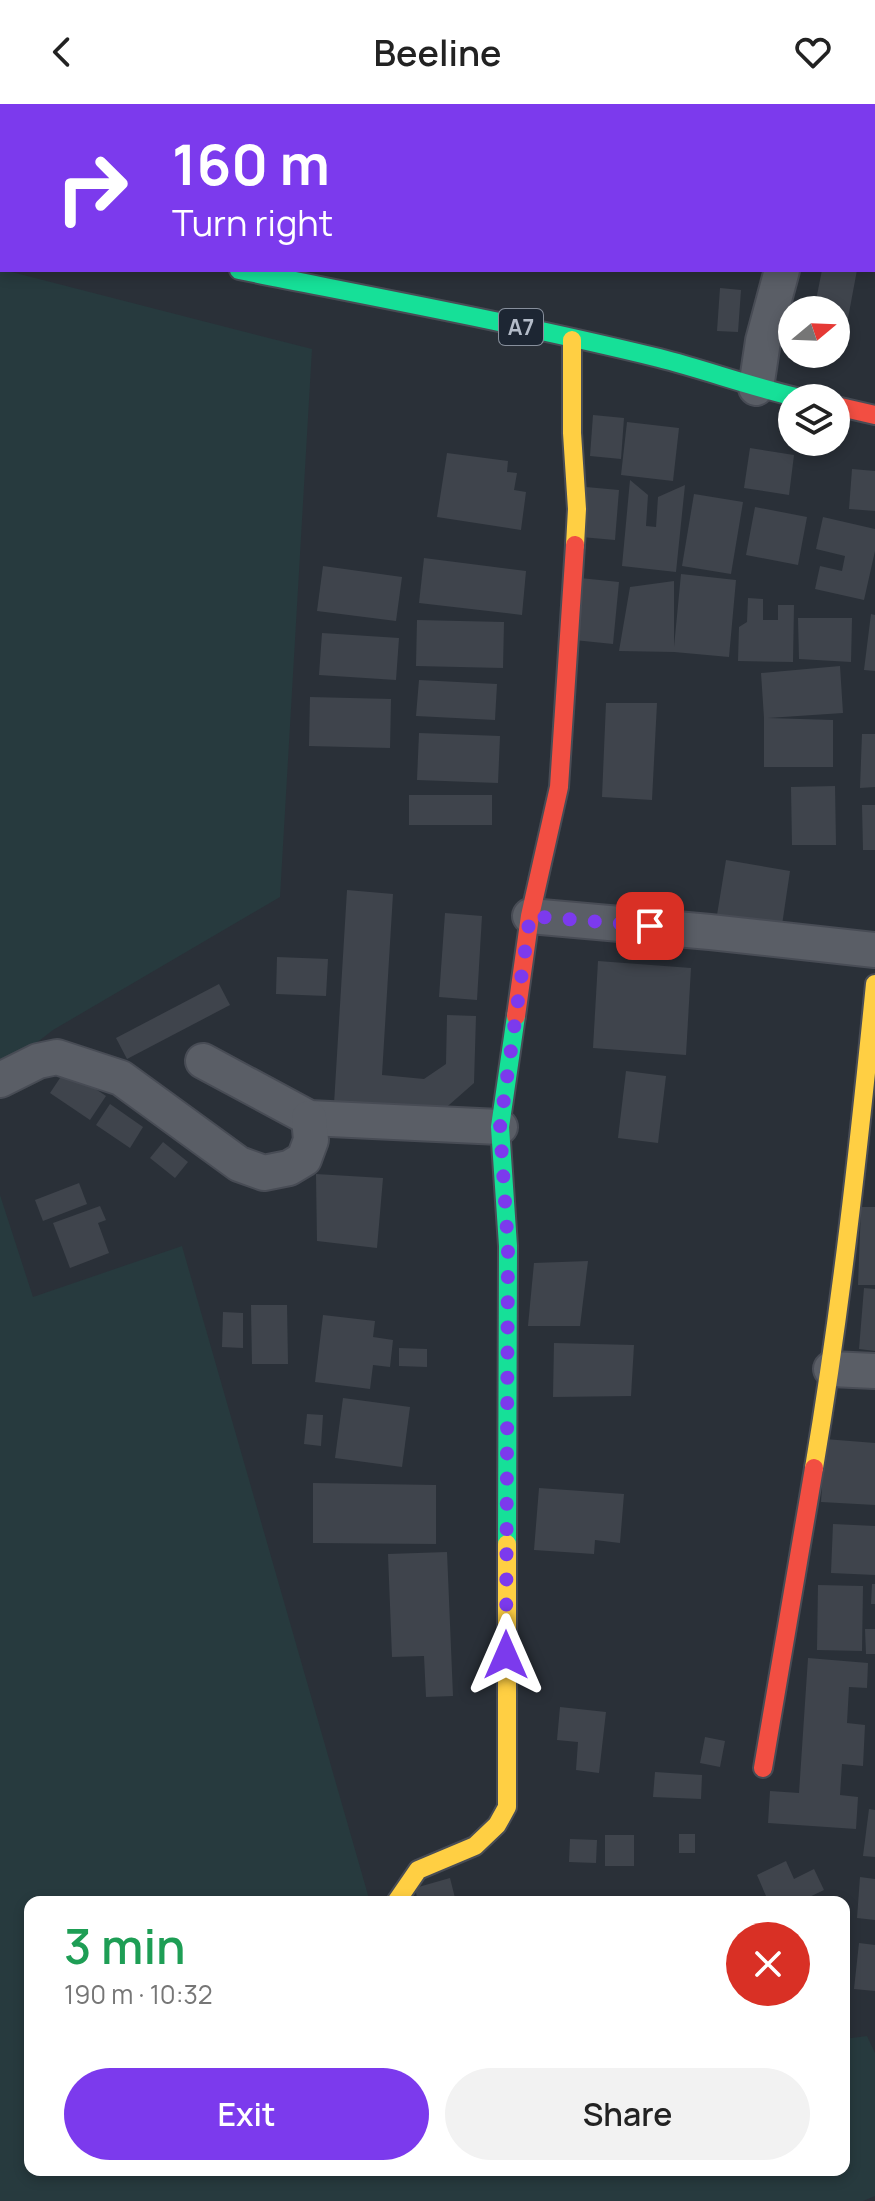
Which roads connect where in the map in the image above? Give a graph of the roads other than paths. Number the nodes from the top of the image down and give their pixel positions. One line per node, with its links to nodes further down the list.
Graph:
1 (781, 272): 4 (street)
2 (261, 273): 3 (main road, A7)
3 (572, 340): 4 (main road, A7); 8 (main road)
4 (756, 388): 5 (main road, A7)
5 (778, 393)
6 (850, 409): 7 (main road)
7 (875, 415)
8 (530, 916): 9 (street); 14 (main road)
9 (875, 950)
10 (875, 984): 15 (main road)
11 (203, 1061): 13 (street)
12 (0, 1080): 13 (street)
13 (309, 1118): 14 (street)
14 (500, 1127): 18 (main road)
15 (831, 1369): 16 (street); 17 (main road)
16 (875, 1371)
17 (763, 1768)
18 (399, 1896)

